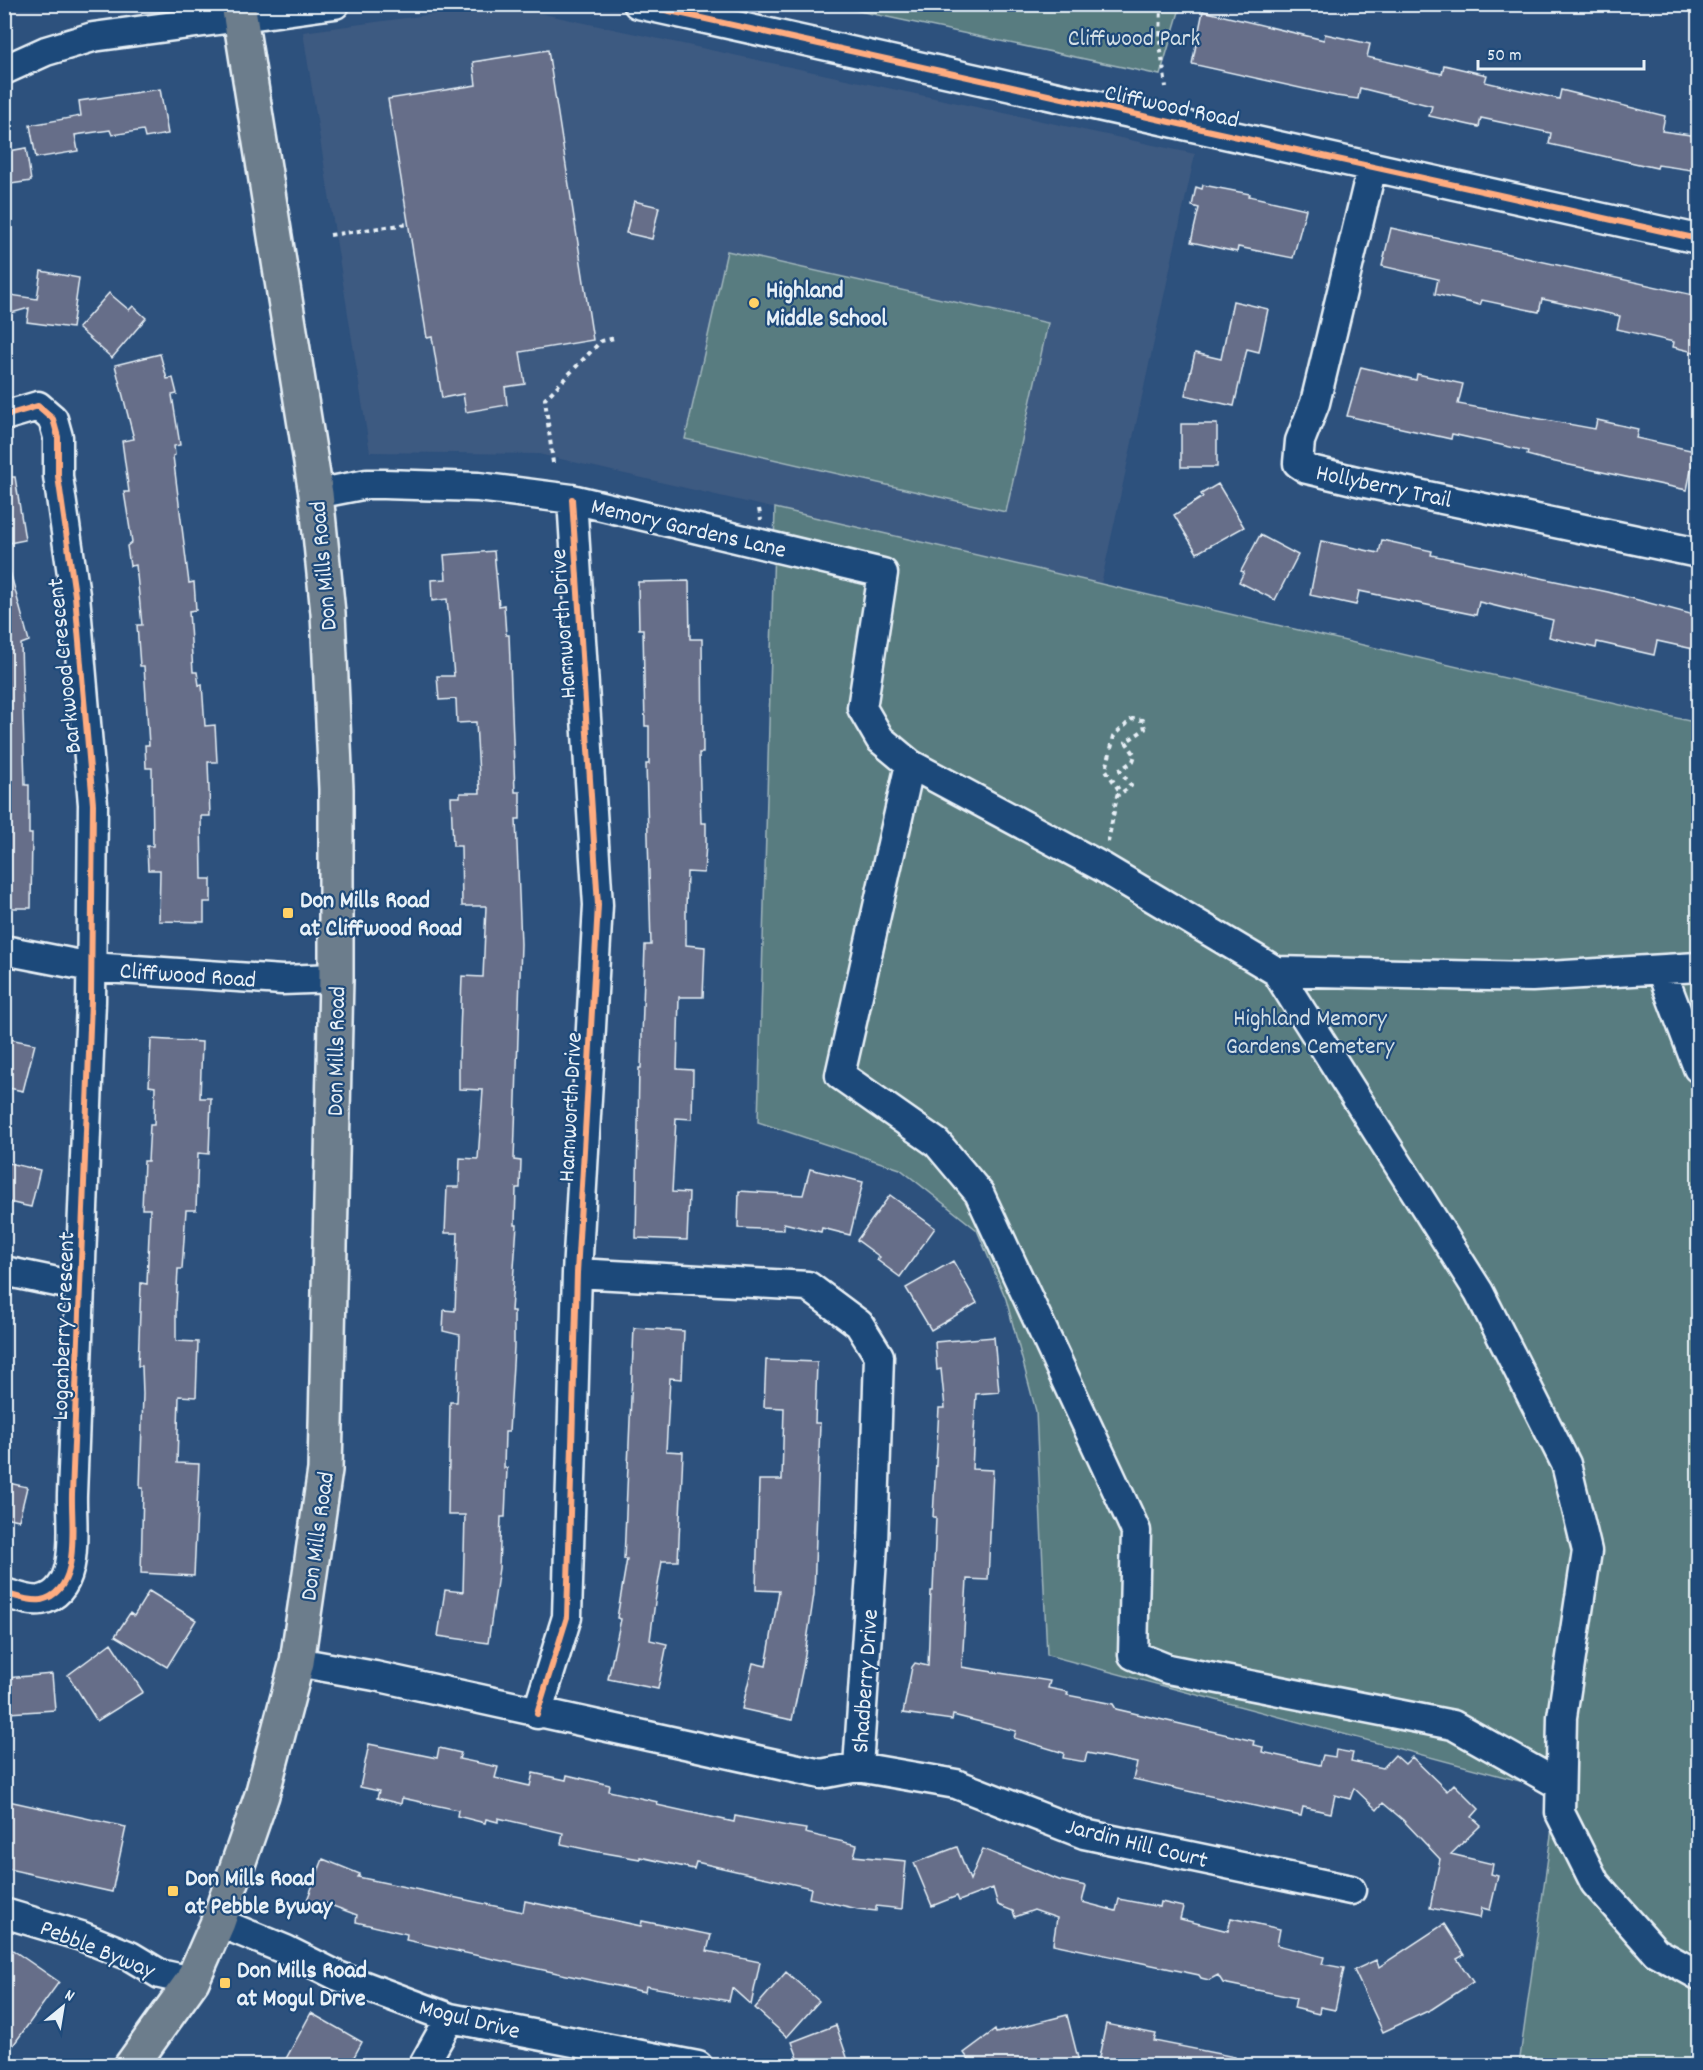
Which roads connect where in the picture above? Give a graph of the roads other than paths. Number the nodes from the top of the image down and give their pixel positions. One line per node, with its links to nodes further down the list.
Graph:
1 (335, 4): 3 (street)
2 (638, 4): 5 (street, Cliffwood Road)
3 (239, 10): 4 (street); 8 (main road, Don Mills Road)
4 (4, 70)
5 (1372, 167): 6 (street, Cliffwood Road); 10 (street, Hollyberry Trail)
6 (1698, 239)
7 (4, 417): 13 (street, Barkwood Crescent)
8 (316, 494): 9 (street, Memory Gardens Lane); 17 (main road, Don Mills Road)
9 (572, 499): 11 (street, Memory Gardens Lane); 20 (street, Harnworth Drive)
10 (1698, 553)
11 (910, 765): 16 (street); 26 (street)
12 (4, 950): 13 (street, Cliffwood Road)
13 (91, 967): 17 (street, Cliffwood Road); 21 (street, Loganberry Crescent)
14 (1698, 967): 15 (street)
15 (1661, 970): 16 (street); 18 (street)
16 (1276, 971): 26 (street)
17 (336, 978): 23 (main road, Don Mills Road)
18 (1698, 1068)
19 (4, 1271): 21 (street)
20 (577, 1273): 24 (street, Harnworth Drive); 25 (street, Shadberry Drive)
21 (81, 1287): 22 (street, Loganberry Crescent)
22 (4, 1593)
23 (297, 1662): 24 (street, Shadberry Drive); 29 (main road, Don Mills Road)
24 (537, 1714): 25 (street, Shadberry Drive)
25 (858, 1767): 27 (street, Jardin Hill Court)
26 (1560, 1785): 30 (street)
27 (1351, 1890)
28 (4, 1913): 31 (street, Pebble Byway)
29 (218, 1922): 31 (main road, Don Mills Road); 32 (street, Mogul Drive)
30 (1698, 1975)
31 (192, 1981): 33 (main road, Don Mills Road)
32 (450, 2018): 34 (street); 35 (street, Mogul Drive)
33 (131, 2066)
34 (423, 2066)
35 (698, 2066)

